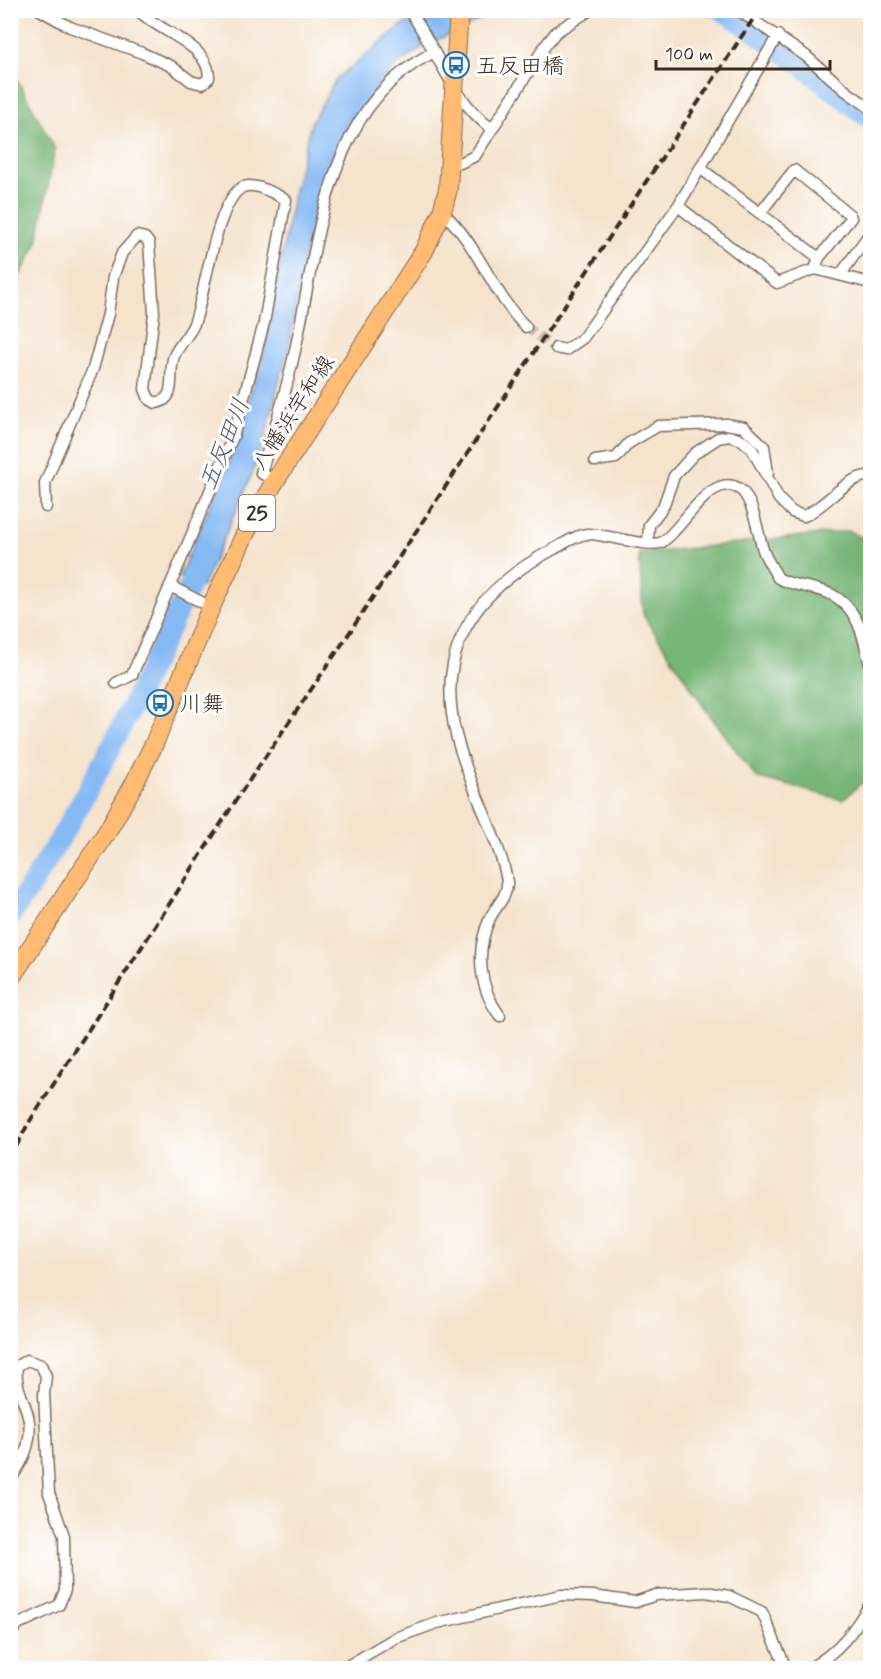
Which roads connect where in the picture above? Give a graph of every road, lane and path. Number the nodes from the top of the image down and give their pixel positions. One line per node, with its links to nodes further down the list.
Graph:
1 (40, 10): 2 (street)
2 (138, 10)
3 (459, 10): 9 (main road, 八幡浜宇和線 / 25)
4 (590, 10): 11 (street)
5 (738, 10): 7 (street)
6 (412, 15): 8 (street)
7 (775, 41): 10 (street); 13 (street)
8 (432, 51): 9 (street); 26 (street)
9 (455, 86): 11 (street); 12 (main road, 八幡浜宇和線 / 25)
10 (870, 108)
11 (492, 129): 12 (street)
12 (450, 162): 15 (main road, 八幡浜宇和線 / 25)
13 (700, 168): 14 (street); 16 (street)
14 (678, 207): 18 (street); 22 (street)
15 (442, 212): 21 (street); 26 (main road, 八幡浜宇和線 / 25)
16 (760, 213): 18 (street); 18 (street)
17 (870, 233): 19 (street)
18 (817, 263): 19 (street)
19 (841, 274): 20 (street)
20 (870, 283)
21 (526, 327)
22 (556, 348)
23 (595, 461): 25 (street)
24 (870, 476): 25 (street)
25 (769, 480): 28 (street)
26 (275, 481): 30 (main road, 八幡浜宇和線 / 25)
27 (46, 507): 29 (street)
28 (648, 542): 31 (street); 34 (street)
29 (172, 588): 30 (street); 32 (street)
30 (206, 605): 33 (main road, 八幡浜宇和線 / 25)
31 (870, 666)
32 (116, 683)
33 (10, 979)
34 (500, 1017)
35 (10, 1480): 37 (street)
36 (870, 1604): 40 (street)
37 (10, 1633)
38 (344, 1668): 39 (street)
39 (786, 1668)
40 (810, 1668)

